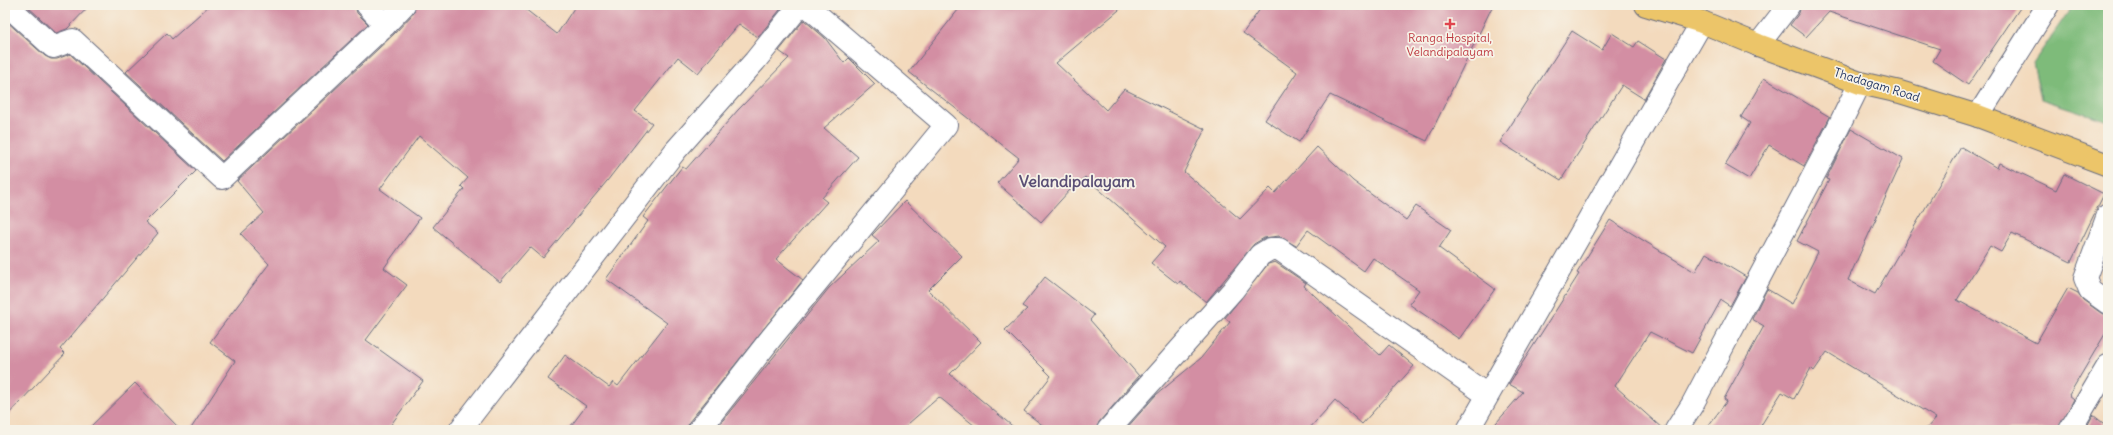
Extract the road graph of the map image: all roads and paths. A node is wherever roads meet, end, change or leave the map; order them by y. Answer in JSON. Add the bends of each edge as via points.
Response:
{"nodes":[{"id":1,"x":7,"y":5,"type":"edge"},
{"id":2,"x":366,"y":5,"type":"edge"},
{"id":3,"x":404,"y":5,"type":"edge"},
{"id":4,"x":800,"y":5,"type":"edge"},
{"id":5,"x":806,"y":5,"type":"edge"},
{"id":6,"x":1646,"y":5,"type":"edge"},
{"id":7,"x":1789,"y":5,"type":"edge"},
{"id":8,"x":2048,"y":5,"type":"edge"},
{"id":9,"x":1702,"y":22,"type":"junction"},
{"id":10,"x":385,"y":25,"type":"junction"},
{"id":11,"x":1758,"y":45,"type":"junction"},
{"id":12,"x":1860,"y":82,"type":"junction"},
{"id":13,"x":1978,"y":116,"type":"junction"},
{"id":14,"x":2108,"y":165,"type":"edge"},
{"id":15,"x":2108,"y":216,"type":"edge"},
{"id":16,"x":2108,"y":303,"type":"edge"},
{"id":17,"x":2108,"y":366,"type":"edge"},
{"id":18,"x":1487,"y":395,"type":"junction"},
{"id":19,"x":460,"y":430,"type":"edge"},
{"id":20,"x":699,"y":430,"type":"edge"},
{"id":21,"x":1108,"y":430,"type":"edge"},
{"id":22,"x":1468,"y":430,"type":"edge"},
{"id":23,"x":1676,"y":430,"type":"edge"},
{"id":24,"x":2070,"y":430,"type":"edge"}],
"edges":[{"from":1,"to":10,"type":"street","via":[[53,47],[73,40],[222,178]]},
{"from":2,"to":10,"type":"street"},
{"from":3,"to":10,"type":"street"},
{"from":4,"to":19,"type":"street","via":[[676,150]]},
{"from":5,"to":20,"type":"street","via":[[946,125]]},
{"from":6,"to":9,"type":"main road","name":"Thadagam Road"},
{"from":7,"to":11,"type":"street"},
{"from":8,"to":13,"type":"street"},
{"from":9,"to":11,"type":"main road","name":"Thadagam Road"},
{"from":9,"to":18,"type":"street"},
{"from":11,"to":12,"type":"main road","name":"Thadagam Road"},
{"from":12,"to":13,"type":"main road","name":"Thadagam Road"},
{"from":12,"to":23,"type":"street","via":[[1820,163],[1692,405]]},
{"from":13,"to":14,"type":"main road","name":"Thadagam Road"},
{"from":15,"to":16,"type":"street","via":[[2086,278],[2090,290]]},
{"from":17,"to":24,"type":"street"},
{"from":18,"to":21,"type":"street","via":[[1279,248],[1270,249],[1260,255],[1233,290]]},
{"from":18,"to":22,"type":"street"}]}
